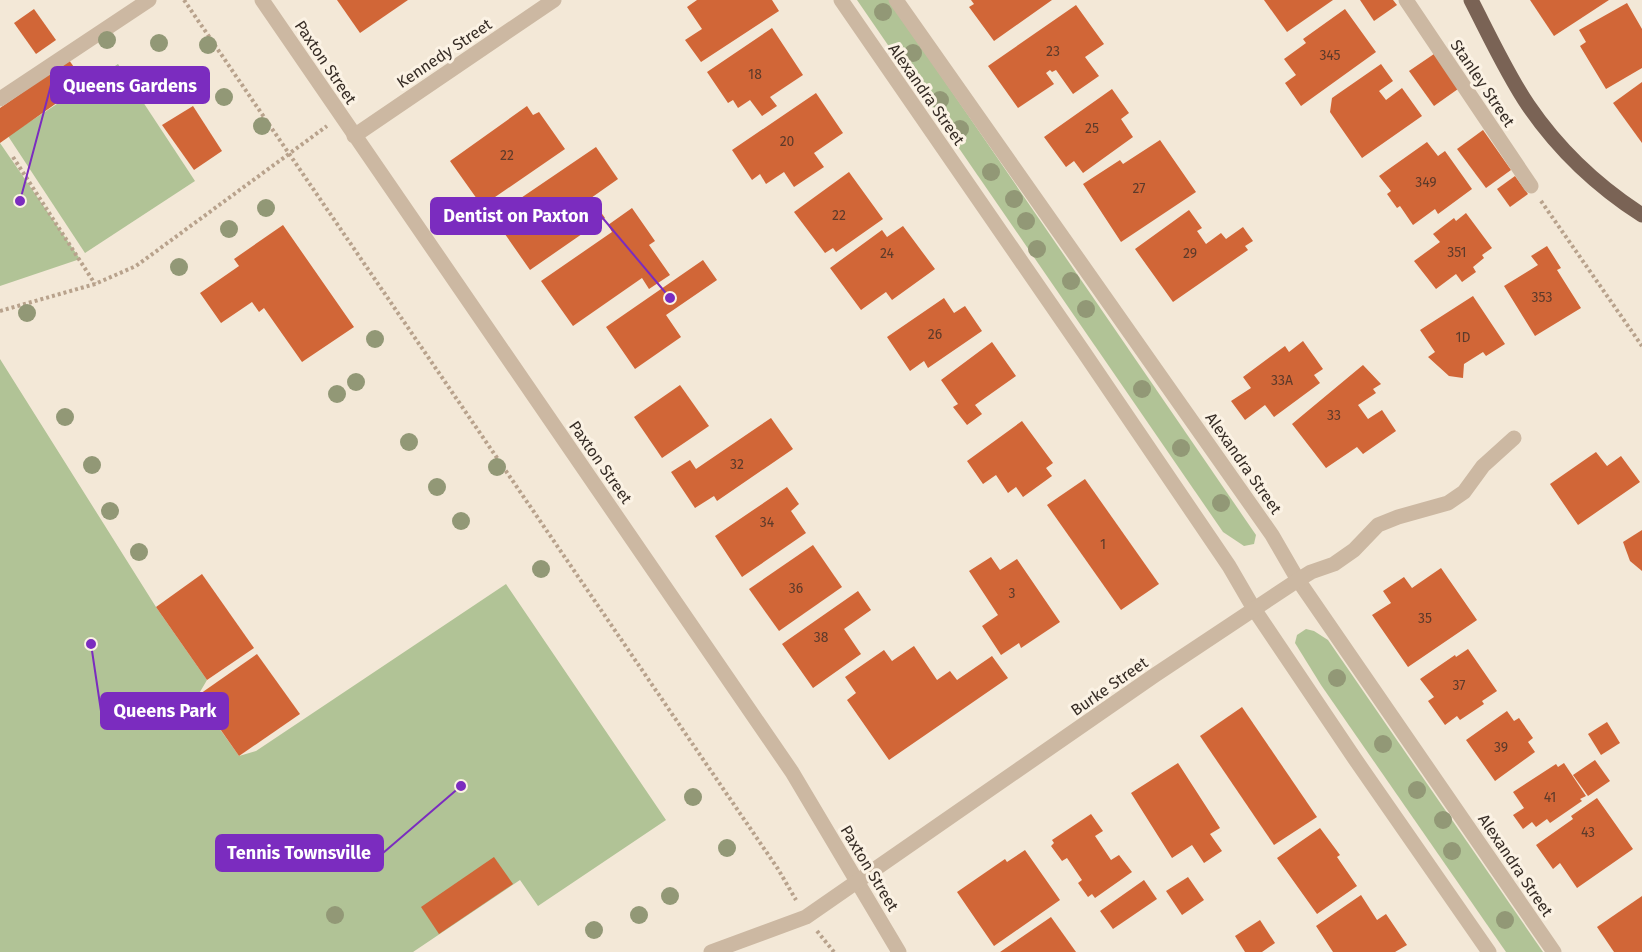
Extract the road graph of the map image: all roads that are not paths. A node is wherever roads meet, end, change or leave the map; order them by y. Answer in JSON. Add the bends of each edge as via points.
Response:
{"nodes":[{"id":1,"x":149,"y":0,"type":"edge"},
{"id":2,"x":262,"y":0,"type":"edge"},
{"id":3,"x":554,"y":0,"type":"edge"},
{"id":4,"x":841,"y":0,"type":"edge"},
{"id":5,"x":896,"y":0,"type":"edge"},
{"id":6,"x":1406,"y":0,"type":"edge"},
{"id":7,"x":1471,"y":0,"type":"edge"},
{"id":8,"x":0,"y":99,"type":"edge"},
{"id":9,"x":354,"y":136,"type":"junction"},
{"id":10,"x":1531,"y":186,"type":"road end"},
{"id":11,"x":1642,"y":215,"type":"edge"},
{"id":12,"x":1514,"y":438,"type":"dead end"},
{"id":13,"x":1298,"y":580,"type":"junction"},
{"id":14,"x":1254,"y":609,"type":"junction"},
{"id":15,"x":858,"y":882,"type":"junction"},
{"id":16,"x":711,"y":952,"type":"edge"},
{"id":17,"x":899,"y":952,"type":"edge"},
{"id":18,"x":1490,"y":952,"type":"edge"},
{"id":19,"x":1554,"y":952,"type":"edge"}],
"edges":[{"from":1,"to":8,"type":"street"},
{"from":2,"to":9,"type":"street","name":"Paxton Street"},
{"from":3,"to":9,"type":"street","name":"Kennedy Street"},
{"from":4,"to":14,"type":"street","name":"Alexandra Street","via":[[1229,566]]},
{"from":5,"to":13,"type":"street","name":"Alexandra Street","via":[[1272,535]]},
{"from":6,"to":10,"type":"street","name":"Stanley Street"},
{"from":7,"to":11,"type":"main road","name":"Stanley Street","via":[[1526,103],[1547,132],[1583,170]]},
{"from":9,"to":15,"type":"street","name":"Paxton Street","via":[[792,772]]},
{"from":12,"to":13,"type":"street","name":"Burke Street","via":[[1449,503],[1387,520],[1334,564]]},
{"from":13,"to":14,"type":"street","name":"Burke Street"},
{"from":13,"to":19,"type":"street","name":"Alexandra Street"},
{"from":14,"to":15,"type":"street","name":"Burke Street"},
{"from":14,"to":18,"type":"street","name":"Alexandra Street"},
{"from":15,"to":16,"type":"street","name":"Burke Street","via":[[806,917]]},
{"from":15,"to":17,"type":"street","name":"Paxton Street"}]}
